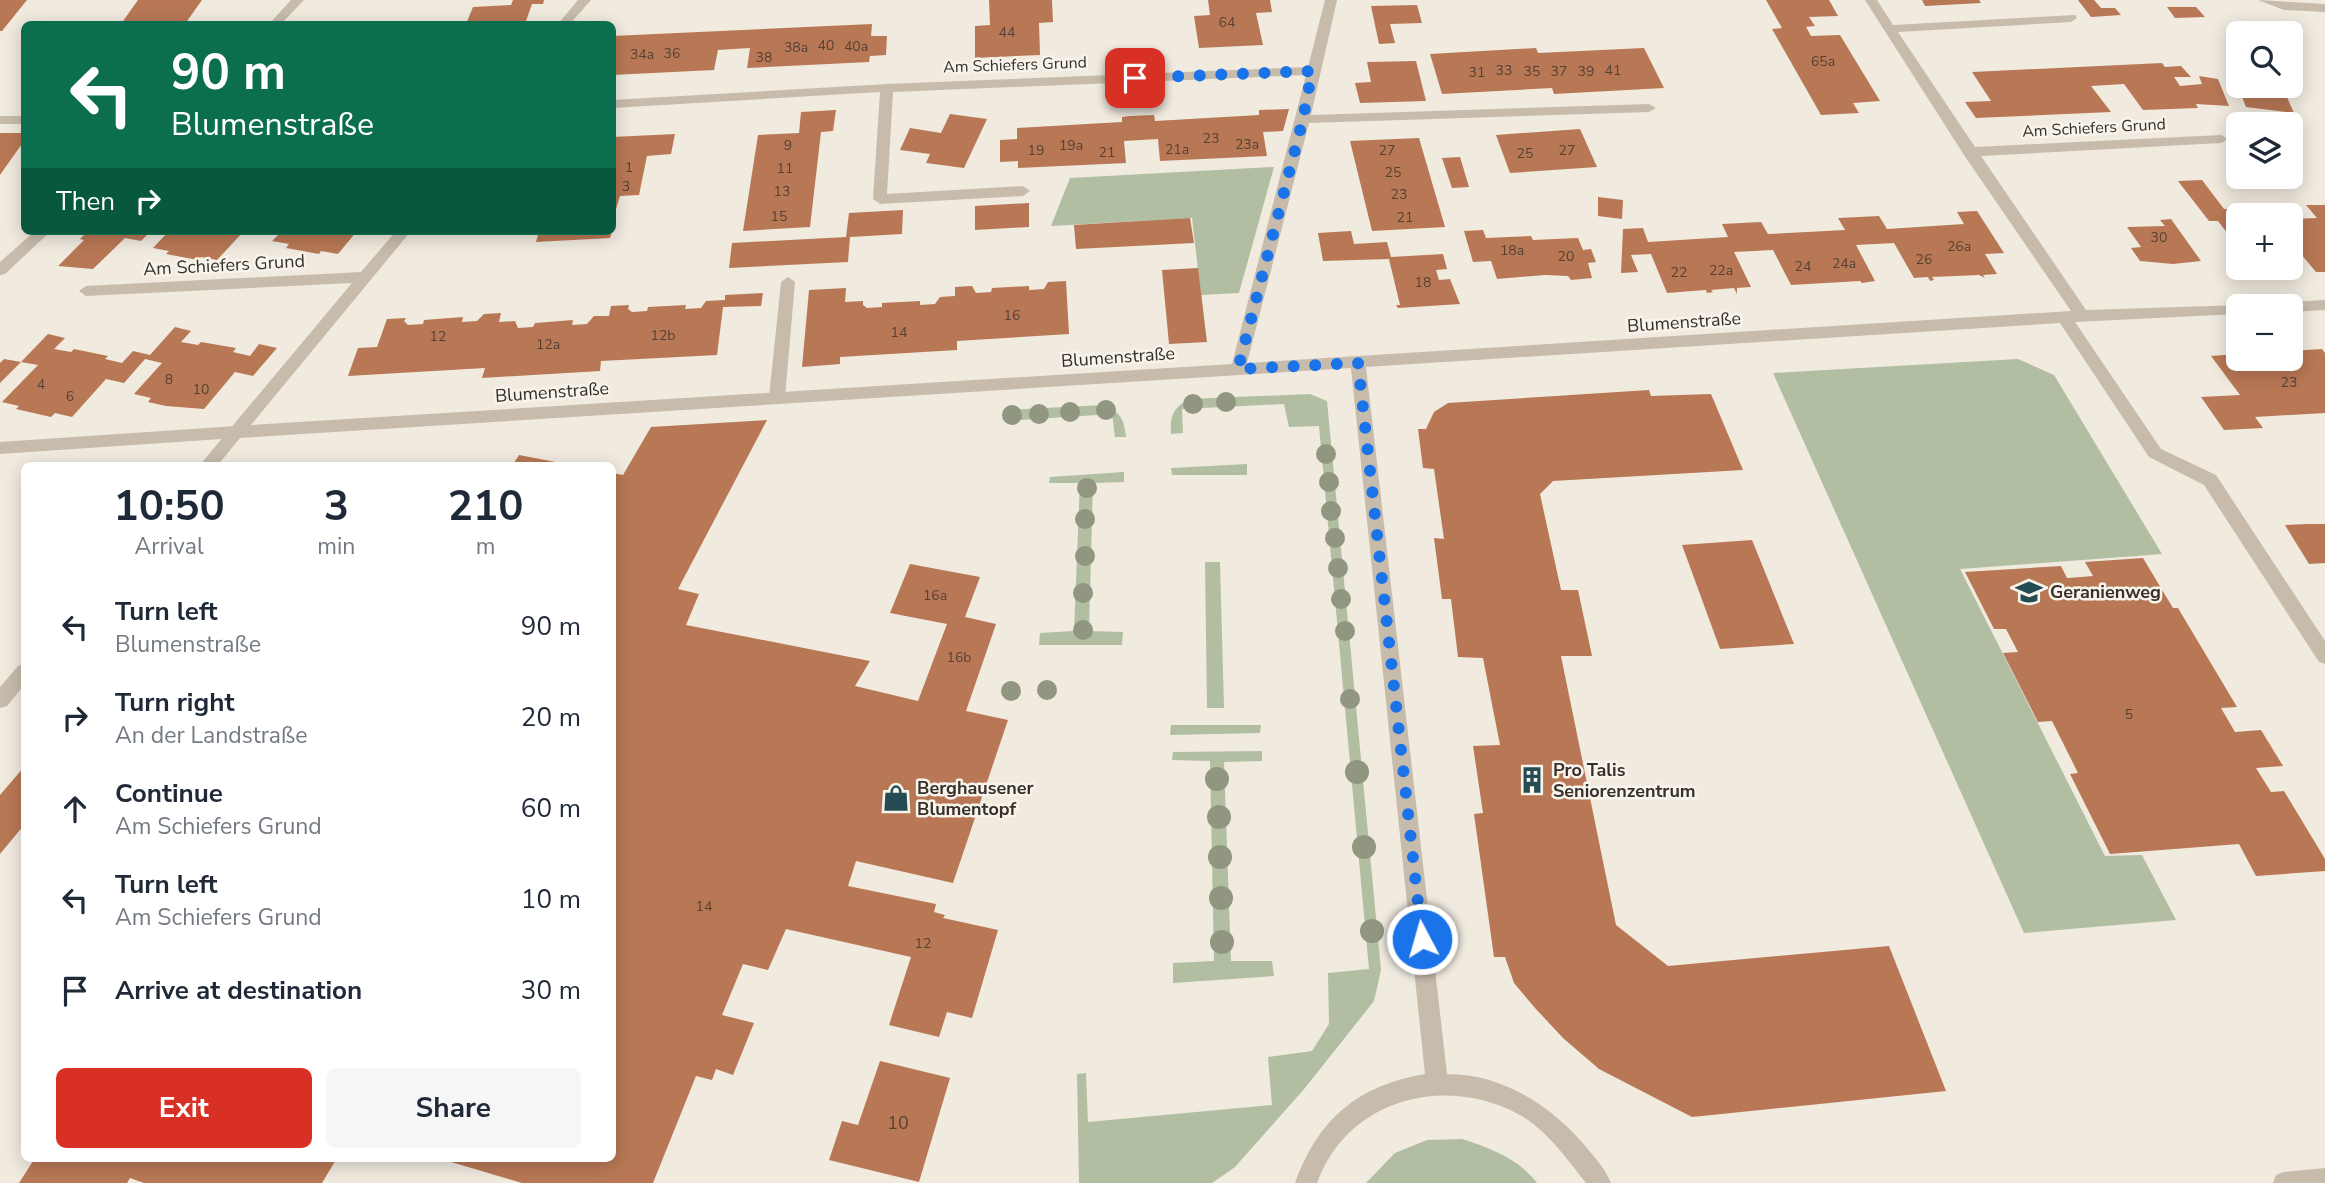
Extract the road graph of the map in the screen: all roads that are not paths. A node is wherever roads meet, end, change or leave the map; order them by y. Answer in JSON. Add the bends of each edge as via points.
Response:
{"nodes":[{"id":1,"x":298,"y":0,"type":"edge"},
{"id":2,"x":585,"y":0,"type":"edge"},
{"id":3,"x":1331,"y":0,"type":"edge"},
{"id":4,"x":1871,"y":0,"type":"edge"},
{"id":5,"x":2264,"y":0,"type":"edge"},
{"id":6,"x":2325,"y":8,"type":"edge"},
{"id":7,"x":2071,"y":18,"type":"dead end"},
{"id":8,"x":278,"y":21,"type":"edge"},
{"id":9,"x":567,"y":21,"type":"edge"},
{"id":10,"x":1889,"y":29,"type":"junction"},
{"id":11,"x":1312,"y":71,"type":"junction"},
{"id":12,"x":887,"y":88,"type":"junction"},
{"id":13,"x":616,"y":104,"type":"edge"},
{"id":14,"x":1649,"y":108,"type":"dead end"},
{"id":15,"x":1303,"y":119,"type":"junction"},
{"id":16,"x":0,"y":120,"type":"edge"},
{"id":17,"x":21,"y":120,"type":"edge"},
{"id":18,"x":2221,"y":139,"type":"dead end"},
{"id":19,"x":1969,"y":152,"type":"junction"},
{"id":20,"x":1023,"y":191,"type":"dead end"},
{"id":21,"x":39,"y":235,"type":"edge"},
{"id":22,"x":401,"y":235,"type":"edge"},
{"id":23,"x":0,"y":270,"type":"edge"},
{"id":24,"x":365,"y":276,"type":"junction"},
{"id":25,"x":788,"y":282,"type":"dead end"},
{"id":26,"x":86,"y":291,"type":"dead end"},
{"id":27,"x":2325,"y":305,"type":"edge"},
{"id":28,"x":2303,"y":306,"type":"edge"},
{"id":29,"x":2226,"y":310,"type":"edge"},
{"id":30,"x":2082,"y":316,"type":"junction"},
{"id":31,"x":2064,"y":317,"type":"junction"},
{"id":32,"x":1358,"y":363,"type":"junction"},
{"id":33,"x":1238,"y":369,"type":"junction"},
{"id":34,"x":776,"y":397,"type":"junction"},
{"id":35,"x":236,"y":432,"type":"junction"},
{"id":36,"x":0,"y":448,"type":"edge"},
{"id":37,"x":210,"y":462,"type":"edge"},
{"id":38,"x":2325,"y":656,"type":"edge"},
{"id":39,"x":21,"y":676,"type":"edge"},
{"id":40,"x":0,"y":700,"type":"edge"},
{"id":41,"x":1437,"y":1082,"type":"junction"},
{"id":42,"x":2325,"y":1180,"type":"edge"},
{"id":43,"x":1306,"y":1183,"type":"edge"},
{"id":44,"x":1600,"y":1183,"type":"edge"},
{"id":45,"x":2284,"y":1183,"type":"edge"}],
"edges":[{"from":1,"to":8,"type":"street"},
{"from":2,"to":9,"type":"street"},
{"from":3,"to":11,"type":"street"},
{"from":4,"to":10,"type":"street"},
{"from":5,"to":6,"type":"street"},
{"from":7,"to":10,"type":"street"},
{"from":10,"to":19,"type":"street"},
{"from":11,"to":12,"type":"street","name":"Am Schiefers Grund"},
{"from":11,"to":15,"type":"street"},
{"from":12,"to":13,"type":"street","name":"Am Schiefers Grund"},
{"from":12,"to":20,"type":"street","via":[[880,199]]},
{"from":14,"to":15,"type":"street"},
{"from":15,"to":33,"type":"street"},
{"from":16,"to":17,"type":"street"},
{"from":18,"to":19,"type":"street","name":"Am Schiefers Grund"},
{"from":19,"to":30,"type":"street"},
{"from":21,"to":23,"type":"street"},
{"from":22,"to":24,"type":"street"},
{"from":24,"to":26,"type":"street","name":"Am Schiefers Grund"},
{"from":24,"to":35,"type":"street"},
{"from":25,"to":34,"type":"street"},
{"from":27,"to":28,"type":"street"},
{"from":29,"to":30,"type":"street","name":"Blumenstraße"},
{"from":30,"to":31,"type":"street","name":"Blumenstraße"},
{"from":31,"to":32,"type":"street","name":"Blumenstraße"},
{"from":31,"to":38,"type":"street","via":[[2155,453],[2210,480]]},
{"from":32,"to":33,"type":"street","name":"Blumenstraße"},
{"from":32,"to":41,"type":"street"},
{"from":33,"to":34,"type":"street","name":"Blumenstraße"},
{"from":34,"to":35,"type":"street","name":"Blumenstraße"},
{"from":35,"to":36,"type":"street","name":"Blumenstraße"},
{"from":35,"to":37,"type":"street"},
{"from":39,"to":40,"type":"street"},
{"from":41,"to":43,"type":"street","via":[[1392,1090],[1353,1114],[1321,1149]]},
{"from":41,"to":44,"type":"street","via":[[1483,1088],[1528,1108],[1569,1141]]},
{"from":42,"to":45,"type":"street"}]}
